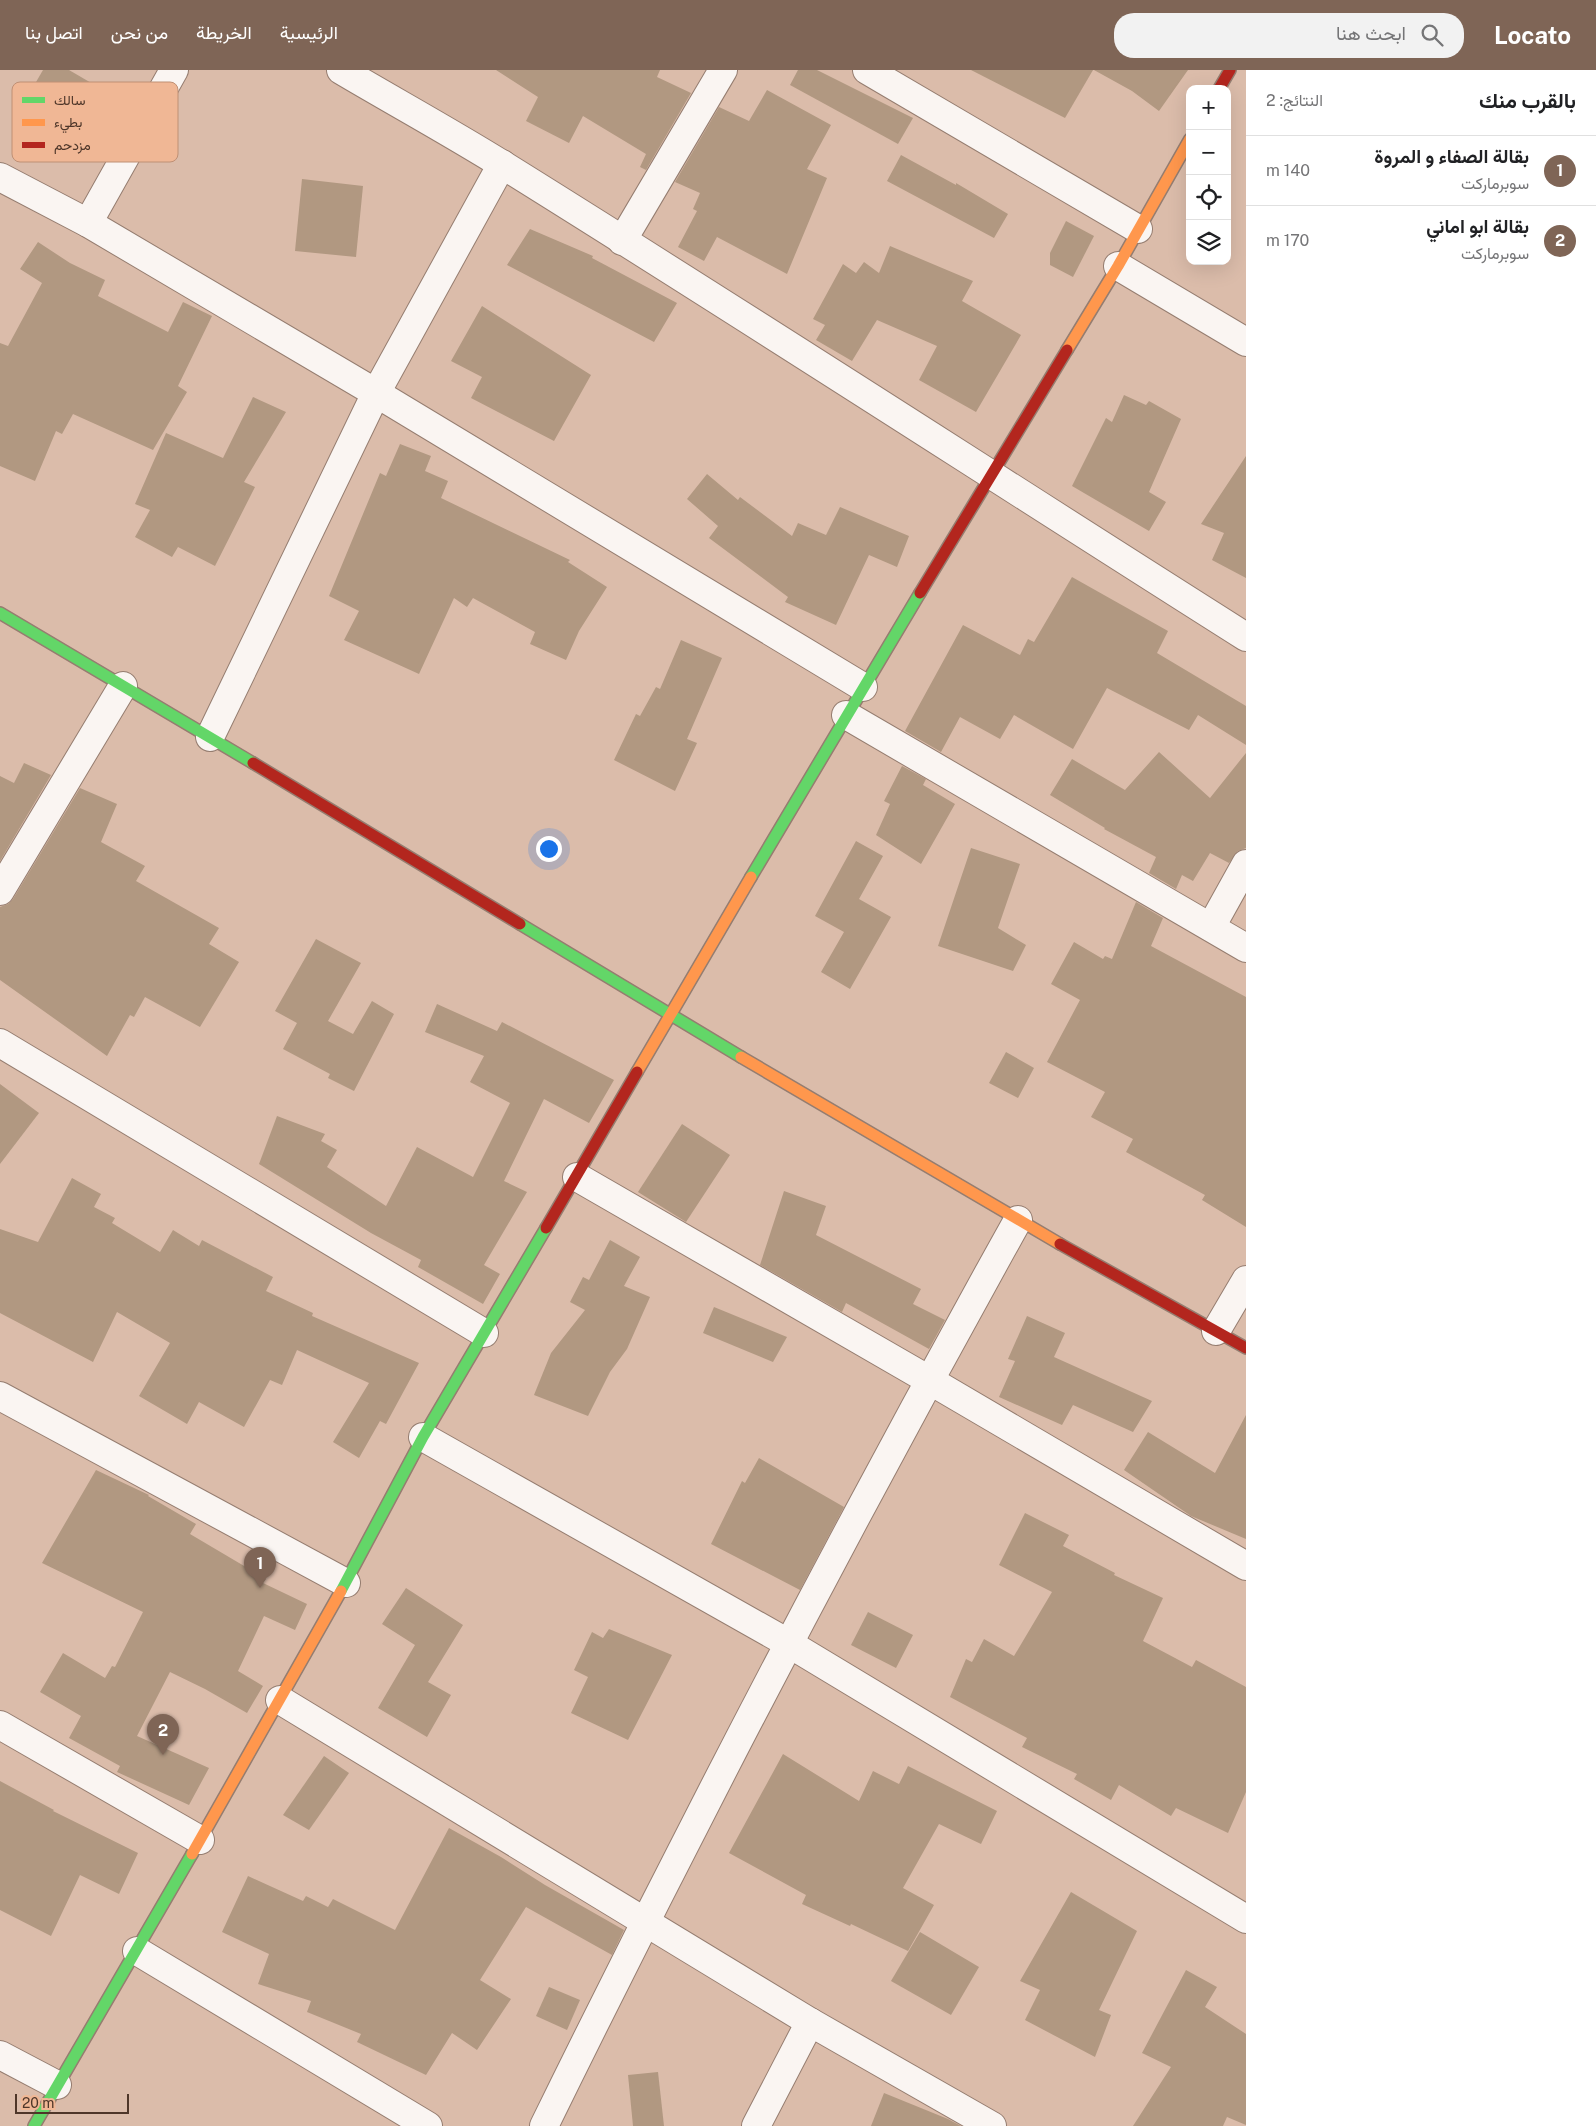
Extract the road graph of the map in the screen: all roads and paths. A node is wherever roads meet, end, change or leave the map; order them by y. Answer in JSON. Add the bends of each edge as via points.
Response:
{"nodes":[{"id":1,"x":174,"y":70,"type":"edge"},
{"id":2,"x":342,"y":70,"type":"edge"},
{"id":3,"x":723,"y":70,"type":"edge"},
{"id":4,"x":867,"y":70,"type":"edge"},
{"id":5,"x":1230,"y":70,"type":"edge"},
{"id":6,"x":167,"y":82,"type":"edge"},
{"id":7,"x":1221,"y":85,"type":"edge"},
{"id":8,"x":1186,"y":146,"type":"edge"},
{"id":9,"x":122,"y":162,"type":"edge"},
{"id":10,"x":502,"y":164,"type":"junction"},
{"id":11,"x":0,"y":177,"type":"edge"},
{"id":12,"x":88,"y":223,"type":"junction"},
{"id":13,"x":1138,"y":229,"type":"junction"},
{"id":14,"x":622,"y":241,"type":"junction"},
{"id":15,"x":1118,"y":266,"type":"junction"},
{"id":16,"x":1246,"y":342,"type":"edge"},
{"id":17,"x":376,"y":393,"type":"junction"},
{"id":18,"x":991,"y":476,"type":"junction"},
{"id":19,"x":0,"y":613,"type":"edge"},
{"id":20,"x":1246,"y":637,"type":"edge"},
{"id":21,"x":123,"y":686,"type":"junction"},
{"id":22,"x":863,"y":687,"type":"junction"},
{"id":23,"x":846,"y":715,"type":"junction"},
{"id":24,"x":210,"y":736,"type":"junction"},
{"id":25,"x":1246,"y":864,"type":"edge"},
{"id":26,"x":0,"y":891,"type":"edge"},
{"id":27,"x":1210,"y":927,"type":"junction"},
{"id":28,"x":1246,"y":948,"type":"edge"},
{"id":29,"x":672,"y":1014,"type":"junction"},
{"id":30,"x":0,"y":1043,"type":"edge"},
{"id":31,"x":577,"y":1177,"type":"junction"},
{"id":32,"x":1018,"y":1220,"type":"junction"},
{"id":33,"x":1246,"y":1280,"type":"edge"},
{"id":34,"x":1216,"y":1330,"type":"junction"},
{"id":35,"x":484,"y":1333,"type":"junction"},
{"id":36,"x":1246,"y":1348,"type":"edge"},
{"id":37,"x":929,"y":1380,"type":"junction"},
{"id":38,"x":0,"y":1396,"type":"edge"},
{"id":39,"x":423,"y":1437,"type":"junction"},
{"id":40,"x":1246,"y":1566,"type":"edge"},
{"id":41,"x":346,"y":1583,"type":"junction"},
{"id":42,"x":788,"y":1643,"type":"junction"},
{"id":43,"x":280,"y":1700,"type":"junction"},
{"id":44,"x":0,"y":1725,"type":"edge"},
{"id":45,"x":200,"y":1840,"type":"junction"},
{"id":46,"x":1246,"y":1919,"type":"edge"},
{"id":47,"x":644,"y":1922,"type":"junction"},
{"id":48,"x":137,"y":1951,"type":"junction"},
{"id":49,"x":810,"y":2022,"type":"junction"},
{"id":50,"x":0,"y":2055,"type":"edge"},
{"id":51,"x":57,"y":2085,"type":"junction"},
{"id":52,"x":34,"y":2126,"type":"edge"},
{"id":53,"x":428,"y":2126,"type":"edge"},
{"id":54,"x":544,"y":2126,"type":"edge"},
{"id":55,"x":756,"y":2126,"type":"edge"},
{"id":56,"x":992,"y":2126,"type":"edge"}],
"edges":[{"from":1,"to":6,"type":"street"},
{"from":2,"to":10,"type":"street"},
{"from":3,"to":14,"type":"street"},
{"from":4,"to":13,"type":"street"},
{"from":5,"to":7,"type":"street"},
{"from":8,"to":13,"type":"street"},
{"from":9,"to":12,"type":"street"},
{"from":10,"to":14,"type":"street"},
{"from":10,"to":17,"type":"street"},
{"from":11,"to":12,"type":"street"},
{"from":12,"to":17,"type":"street"},
{"from":13,"to":15,"type":"street"},
{"from":14,"to":18,"type":"street"},
{"from":15,"to":16,"type":"street"},
{"from":15,"to":18,"type":"street"},
{"from":17,"to":22,"type":"street"},
{"from":17,"to":24,"type":"street"},
{"from":18,"to":20,"type":"street"},
{"from":18,"to":22,"type":"street"},
{"from":19,"to":21,"type":"street"},
{"from":21,"to":24,"type":"street"},
{"from":21,"to":26,"type":"street"},
{"from":22,"to":23,"type":"street"},
{"from":23,"to":27,"type":"street"},
{"from":23,"to":29,"type":"street"},
{"from":24,"to":29,"type":"street"},
{"from":25,"to":27,"type":"street"},
{"from":27,"to":28,"type":"street"},
{"from":29,"to":31,"type":"street"},
{"from":29,"to":32,"type":"street"},
{"from":30,"to":35,"type":"street"},
{"from":31,"to":35,"type":"street"},
{"from":31,"to":37,"type":"street"},
{"from":32,"to":34,"type":"street"},
{"from":32,"to":37,"type":"street"},
{"from":33,"to":34,"type":"street"},
{"from":34,"to":36,"type":"street"},
{"from":35,"to":39,"type":"street"},
{"from":37,"to":40,"type":"street"},
{"from":37,"to":42,"type":"street"},
{"from":38,"to":41,"type":"street"},
{"from":39,"to":41,"type":"street"},
{"from":39,"to":42,"type":"street"},
{"from":41,"to":43,"type":"street"},
{"from":42,"to":46,"type":"street"},
{"from":42,"to":47,"type":"street"},
{"from":43,"to":45,"type":"street"},
{"from":43,"to":47,"type":"street"},
{"from":44,"to":45,"type":"street"},
{"from":45,"to":48,"type":"street"},
{"from":47,"to":49,"type":"street"},
{"from":47,"to":54,"type":"street"},
{"from":48,"to":51,"type":"street"},
{"from":48,"to":53,"type":"street"},
{"from":49,"to":55,"type":"street"},
{"from":49,"to":56,"type":"street"},
{"from":50,"to":51,"type":"street"},
{"from":51,"to":52,"type":"street"}]}
